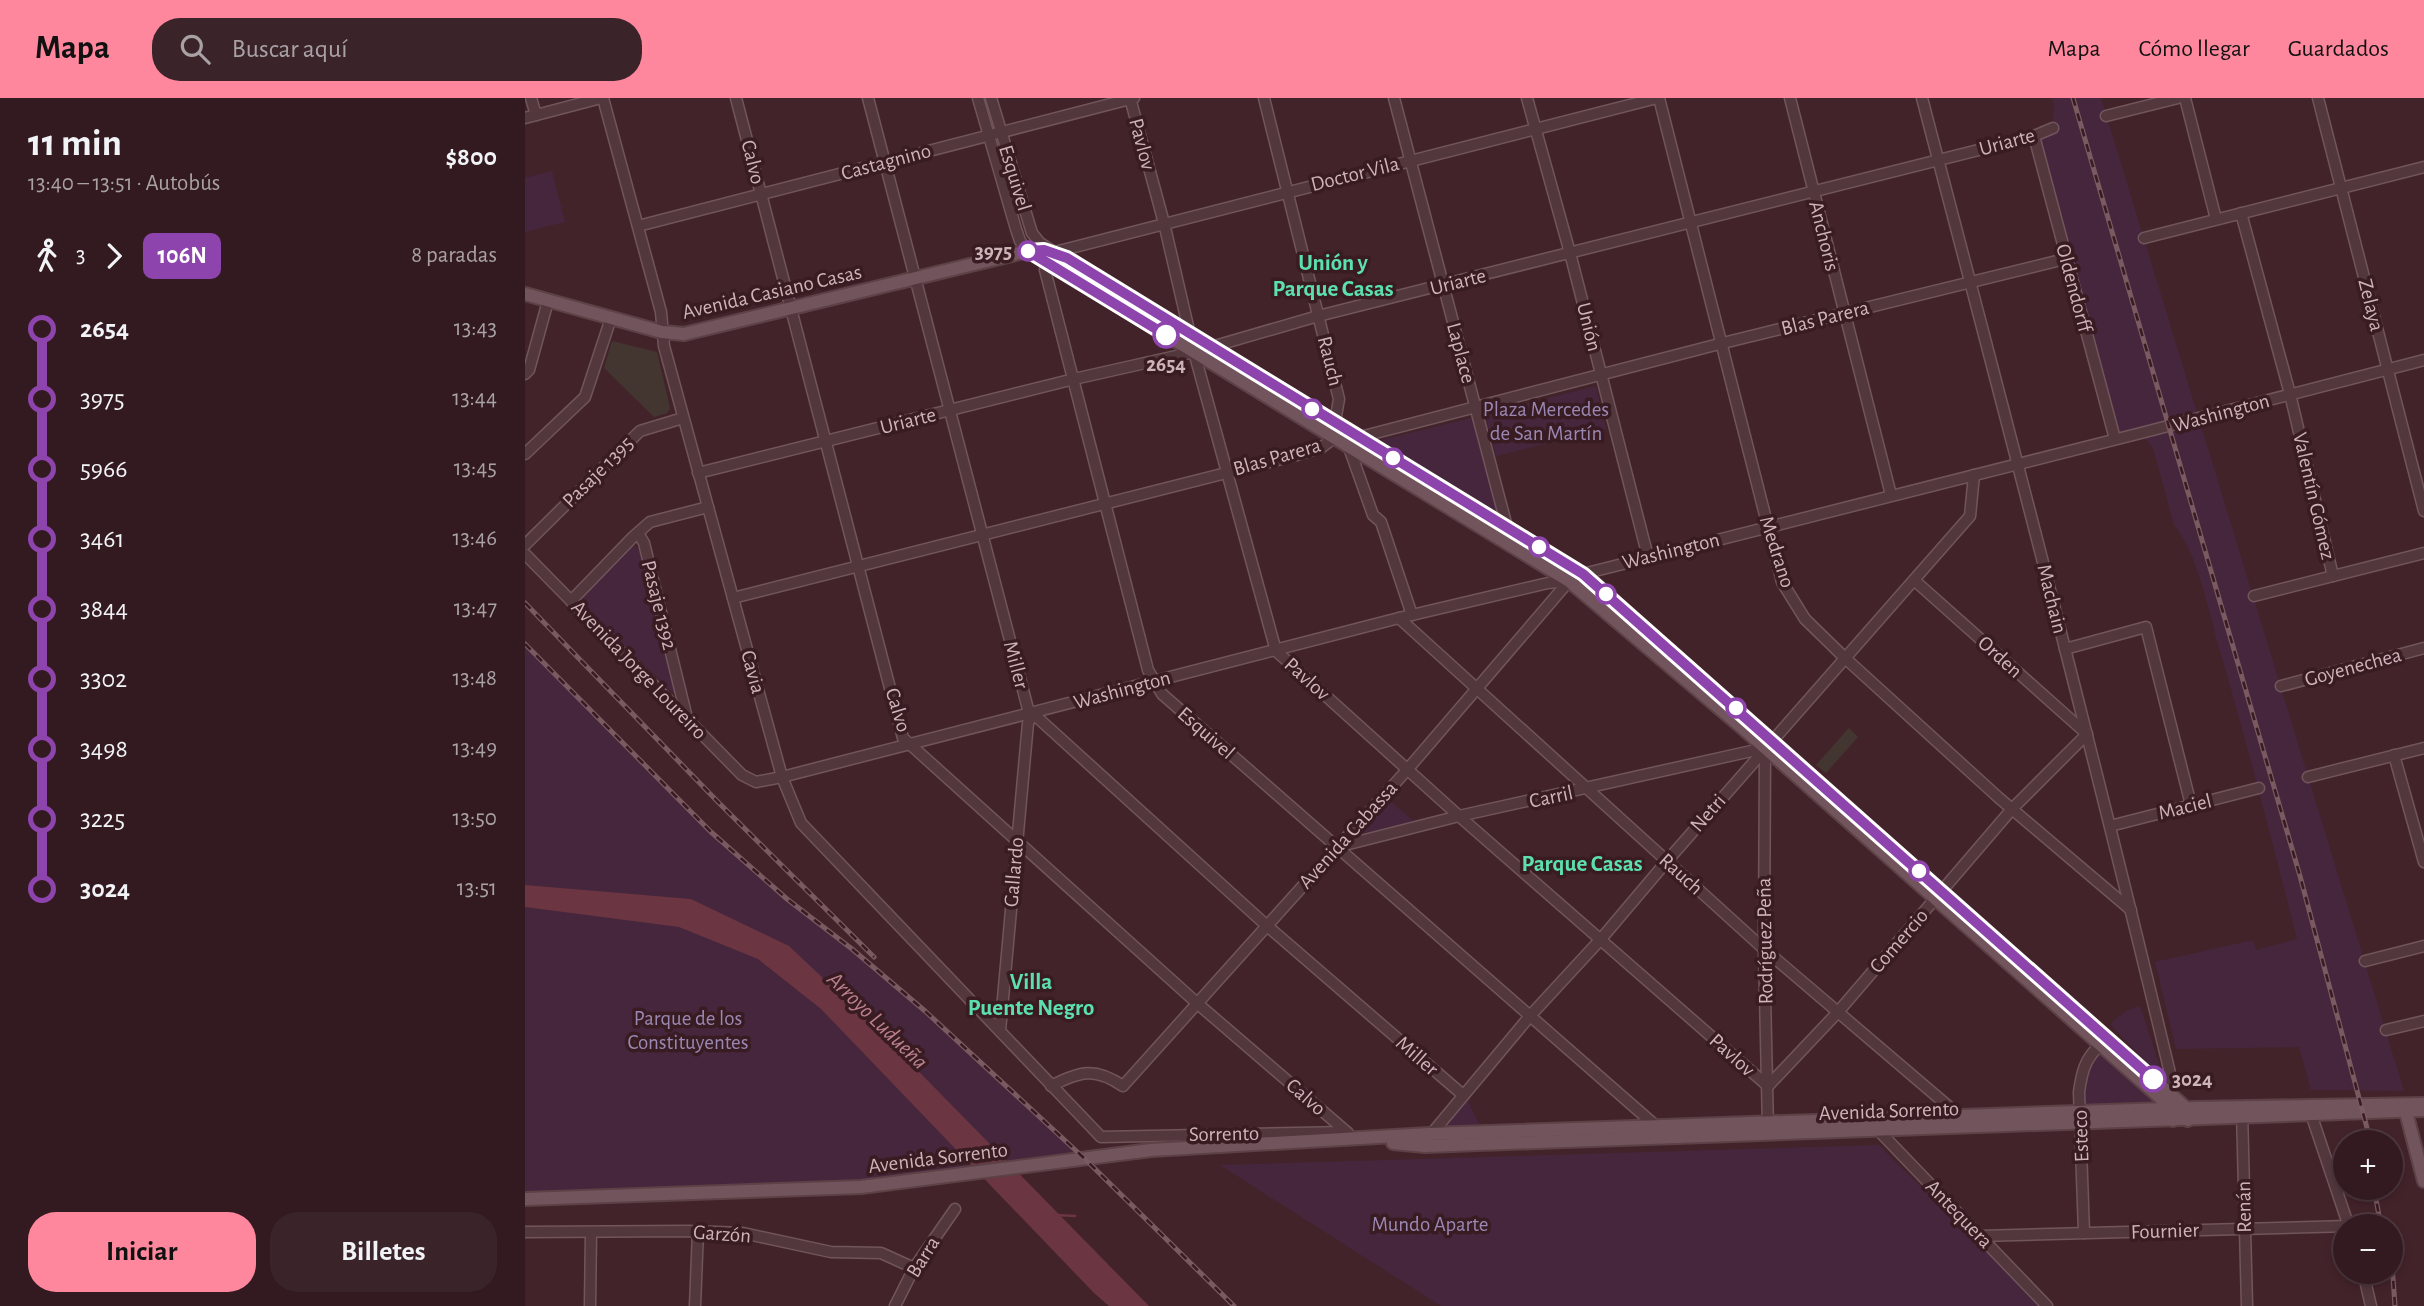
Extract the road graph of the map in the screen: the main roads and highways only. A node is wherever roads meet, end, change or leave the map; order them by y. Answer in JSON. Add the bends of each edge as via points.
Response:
{"nodes":[{"id":1,"x":1051,"y":257,"type":"junction"},
{"id":2,"x":525,"y":294,"type":"edge"},
{"id":3,"x":1769,"y":744,"type":"junction"},
{"id":4,"x":1939,"y":895,"type":"junction"},
{"id":5,"x":2164,"y":1095,"type":"junction"},
{"id":6,"x":2424,"y":1104,"type":"edge"},
{"id":7,"x":2407,"y":1107,"type":"junction"},
{"id":8,"x":2424,"y":1110,"type":"edge"},
{"id":9,"x":2187,"y":1114,"type":"junction"},
{"id":10,"x":2173,"y":1115,"type":"junction"},
{"id":11,"x":2424,"y":1181,"type":"edge"},
{"id":12,"x":525,"y":1199,"type":"edge"}],
"edges":[{"from":1,"to":2,"type":"main road","name":"Avenida Casiano Casas","via":[[1028,251],[684,334],[661,332]]},
{"from":1,"to":3,"type":"main road","via":[[1194,352],[1569,581]]},
{"from":1,"to":3,"type":"main road","via":[[1190,334],[1583,574]]},
{"from":3,"to":4,"type":"main road"},
{"from":4,"to":5,"type":"main road"},
{"from":4,"to":5,"type":"main road","via":[[2100,1045]]},
{"from":5,"to":9,"type":"main road"},
{"from":5,"to":10,"type":"main road"},
{"from":6,"to":7,"type":"main road","name":"Avenida Sorrento"},
{"from":7,"to":8,"type":"main road","name":"Avenida Sorrento"},
{"from":7,"to":9,"type":"main road","name":"Avenida Sorrento"},
{"from":7,"to":11,"type":"main road"},
{"from":9,"to":10,"type":"main road","name":"Avenida Sorrento"},
{"from":10,"to":12,"type":"main road","name":"Avenida Sorrento","via":[[1427,1140],[1351,1136],[1193,1147],[861,1187]]}]}
